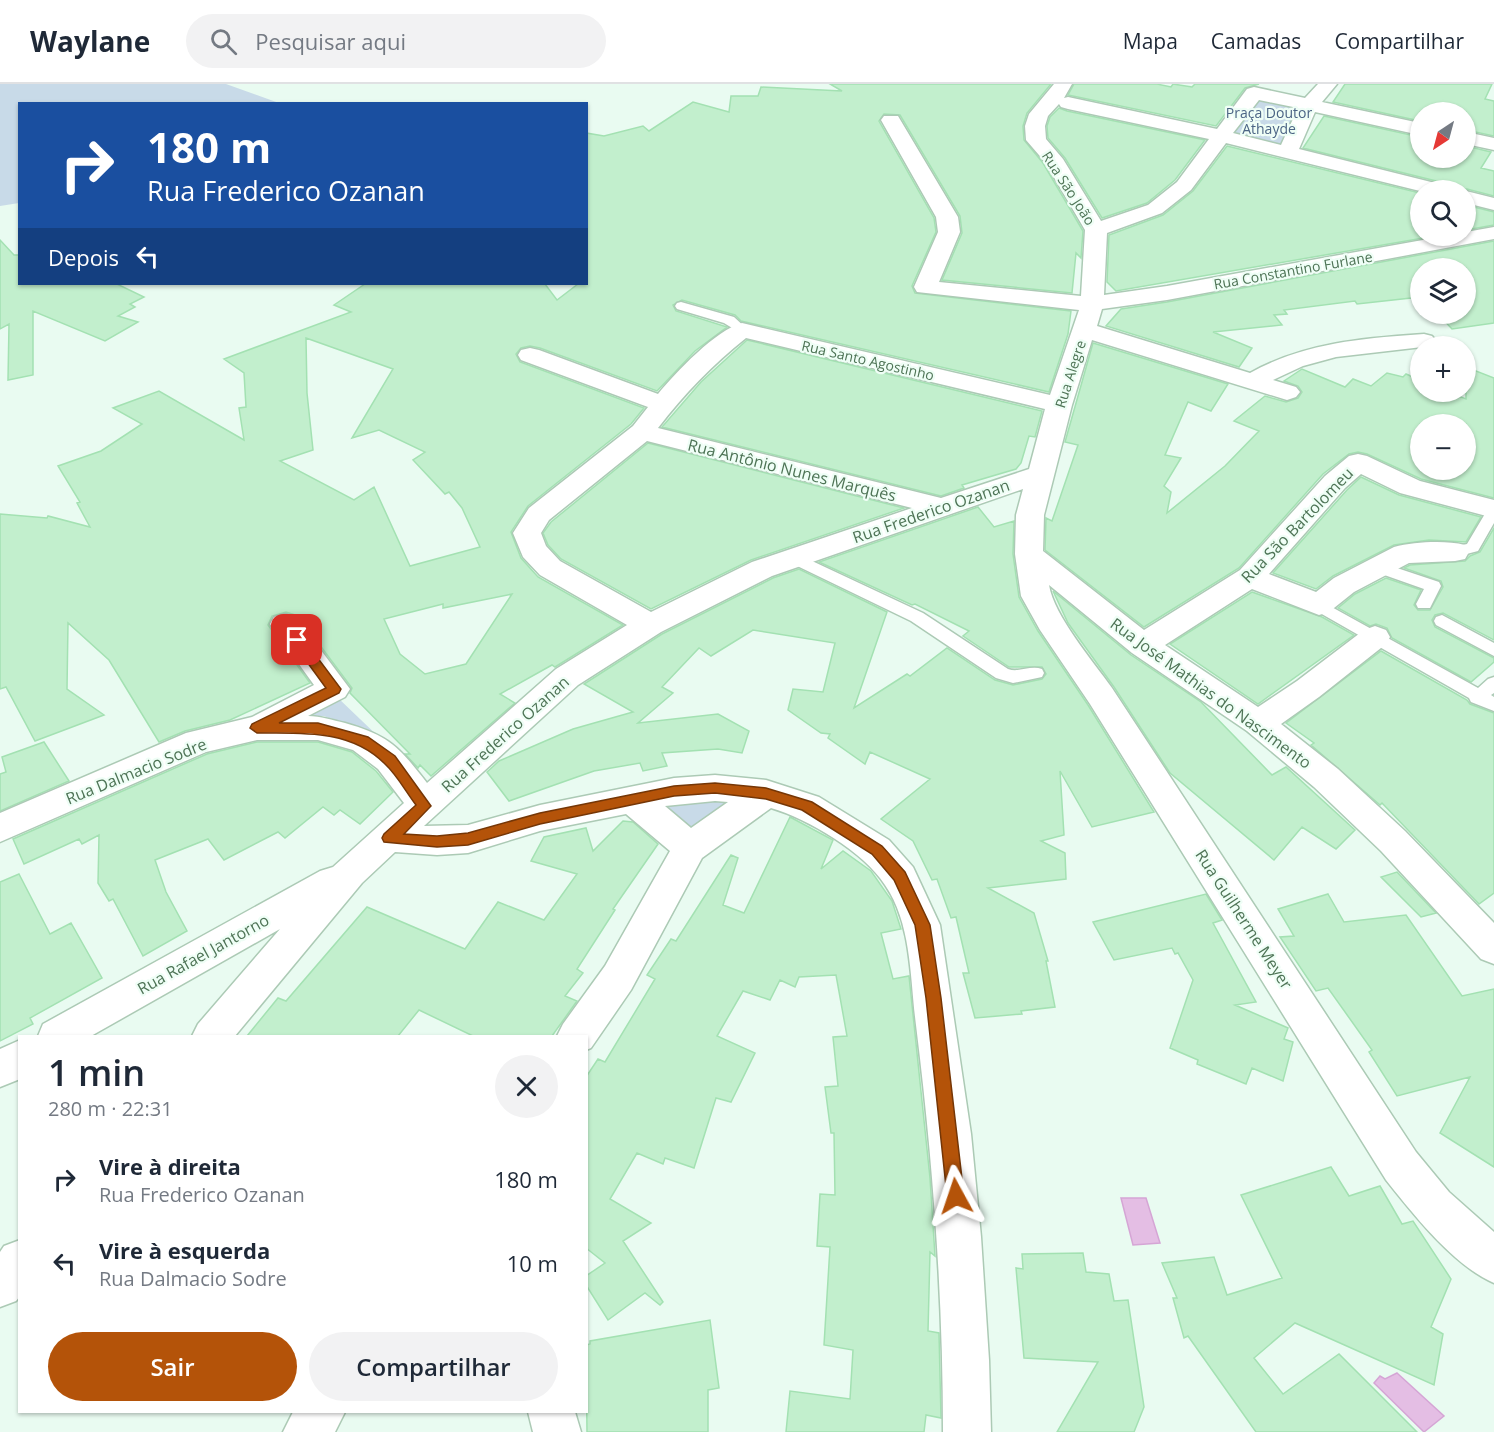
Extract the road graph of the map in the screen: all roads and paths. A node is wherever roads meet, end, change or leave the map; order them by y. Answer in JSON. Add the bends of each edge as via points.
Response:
{"nodes":[{"id":1,"x":1328,"y":84,"type":"edge"},
{"id":2,"x":1252,"y":88,"type":"edge"},
{"id":3,"x":1066,"y":93,"type":"edge"},
{"id":4,"x":1308,"y":106,"type":"junction"},
{"id":5,"x":891,"y":120,"type":"dead end"},
{"id":6,"x":1410,"y":127,"type":"edge"},
{"id":7,"x":1222,"y":138,"type":"junction"},
{"id":8,"x":1476,"y":140,"type":"edge"},
{"id":9,"x":1494,"y":144,"type":"edge"},
{"id":10,"x":1278,"y":151,"type":"junction"},
{"id":11,"x":1410,"y":183,"type":"edge"},
{"id":12,"x":1476,"y":200,"type":"edge"},
{"id":13,"x":1494,"y":204,"type":"edge"},
{"id":14,"x":1096,"y":230,"type":"junction"},
{"id":15,"x":1494,"y":233,"type":"edge"},
{"id":16,"x":1092,"y":304,"type":"junction"},
{"id":17,"x":681,"y":306,"type":"dead end"},
{"id":18,"x":742,"y":330,"type":"junction"},
{"id":19,"x":1084,"y":330,"type":"junction"},
{"id":20,"x":1410,"y":342,"type":"edge"},
{"id":21,"x":530,"y":355,"type":"dead end"},
{"id":22,"x":1253,"y":381,"type":"junction"},
{"id":23,"x":1287,"y":392,"type":"dead end"},
{"id":24,"x":663,"y":404,"type":"junction"},
{"id":25,"x":1059,"y":405,"type":"junction"},
{"id":26,"x":642,"y":432,"type":"junction"},
{"id":27,"x":1041,"y":474,"type":"junction"},
{"id":28,"x":941,"y":507,"type":"junction"},
{"id":29,"x":1494,"y":509,"type":"edge"},
{"id":30,"x":1455,"y":552,"type":"joint"},
{"id":31,"x":1029,"y":554,"type":"junction"},
{"id":32,"x":795,"y":558,"type":"junction"},
{"id":33,"x":1379,"y":567,"type":"junction"},
{"id":34,"x":1250,"y":578,"type":"junction"},
{"id":35,"x":1424,"y":604,"type":"dead end"},
{"id":36,"x":1319,"y":605,"type":"junction"},
{"id":37,"x":1442,"y":621,"type":"dead end"},
{"id":38,"x":285,"y":624,"type":"dead end"},
{"id":39,"x":650,"y":625,"type":"junction"},
{"id":40,"x":1375,"y":638,"type":"junction"},
{"id":41,"x":1143,"y":645,"type":"junction"},
{"id":42,"x":1494,"y":650,"type":"edge"},
{"id":43,"x":1036,"y":673,"type":"dead end"},
{"id":44,"x":1494,"y":683,"type":"edge"},
{"id":45,"x":1478,"y":698,"type":"junction"},
{"id":46,"x":1494,"y":705,"type":"edge"},
{"id":47,"x":1258,"y":723,"type":"junction"},
{"id":48,"x":257,"y":728,"type":"junction"},
{"id":49,"x":766,"y":794,"type":"junction"},
{"id":50,"x":631,"y":800,"type":"junction"},
{"id":51,"x":424,"y":806,"type":"junction"},
{"id":52,"x":0,"y":828,"type":"edge"},
{"id":53,"x":390,"y":838,"type":"junction"},
{"id":54,"x":690,"y":848,"type":"junction"},
{"id":55,"x":349,"y":873,"type":"junction"},
{"id":56,"x":1494,"y":948,"type":"edge"},
{"id":57,"x":59,"y":1035,"type":"edge"},
{"id":58,"x":213,"y":1035,"type":"edge"},
{"id":59,"x":578,"y":1035,"type":"edge"},
{"id":60,"x":18,"y":1059,"type":"edge"},
{"id":61,"x":0,"y":1069,"type":"edge"},
{"id":62,"x":1494,"y":1261,"type":"edge"},
{"id":63,"x":18,"y":1264,"type":"edge"},
{"id":64,"x":0,"y":1285,"type":"edge"},
{"id":65,"x":320,"y":1413,"type":"edge"},
{"id":66,"x":552,"y":1413,"type":"edge"},
{"id":67,"x":307,"y":1432,"type":"edge"},
{"id":68,"x":556,"y":1432,"type":"edge"},
{"id":69,"x":967,"y":1432,"type":"edge"}],
"edges":[{"from":1,"to":4,"type":"street"},
{"from":2,"to":4,"type":"street"},
{"from":2,"to":7,"type":"street"},
{"from":3,"to":7,"type":"street"},
{"from":3,"to":14,"type":"street","name":"Rua São João","via":[[1062,89],[1038,114],[1036,140],[1053,159]]},
{"from":4,"to":6,"type":"street"},
{"from":4,"to":10,"type":"street"},
{"from":5,"to":16,"type":"street","name":"Rua Constantino Furlane","via":[[947,217],[950,232],[925,287]]},
{"from":7,"to":10,"type":"street"},
{"from":7,"to":14,"type":"street","via":[[1184,186],[1155,209]]},
{"from":8,"to":9,"type":"street"},
{"from":10,"to":11,"type":"street"},
{"from":12,"to":13,"type":"street"},
{"from":14,"to":16,"type":"street","name":"Rua São João"},
{"from":15,"to":16,"type":"street","name":"Rua Constantino Furlane"},
{"from":16,"to":19,"type":"street","name":"Rua Alegre"},
{"from":17,"to":18,"type":"lane","name":"Rua Santo Agostinho","via":[[729,320]]},
{"from":18,"to":24,"type":"street","via":[[709,355]]},
{"from":18,"to":25,"type":"street","name":"Rua Santo Agostinho"},
{"from":19,"to":22,"type":"street"},
{"from":19,"to":25,"type":"street","name":"Rua Alegre"},
{"from":20,"to":22,"type":"street","via":[[1333,349],[1298,358]]},
{"from":21,"to":24,"type":"street"},
{"from":22,"to":23,"type":"street"},
{"from":24,"to":26,"type":"street"},
{"from":25,"to":27,"type":"street","name":"Rua Alegre"},
{"from":26,"to":28,"type":"street","name":"Rua Antônio Nunes Marquês"},
{"from":26,"to":39,"type":"street","via":[[539,514],[527,532],[532,550],[550,568]]},
{"from":27,"to":28,"type":"street","name":"Rua Frederico Ozanan"},
{"from":27,"to":31,"type":"street","via":[[1030,515]]},
{"from":28,"to":32,"type":"street","name":"Rua Frederico Ozanan"},
{"from":29,"to":30,"type":"lane","via":[[1473,547]]},
{"from":29,"to":34,"type":"street","name":"Rua São Bartolomeu","via":[[1410,487],[1358,462],[1335,482]]},
{"from":30,"to":33,"type":"street","via":[[1404,554]]},
{"from":31,"to":41,"type":"street","name":"Rua José Mathias do Nascimento"},
{"from":31,"to":62,"type":"street","name":"Rua Guilherme Meyer","via":[[1036,596],[1050,623],[1101,696],[1401,1166],[1434,1207]]},
{"from":32,"to":39,"type":"street","name":"Rua Frederico Ozanan","via":[[762,569]]},
{"from":32,"to":43,"type":"lane","via":[[917,617],[1002,675]]},
{"from":33,"to":35,"type":"lane","via":[[1433,586]]},
{"from":33,"to":36,"type":"street","via":[[1344,585]]},
{"from":34,"to":36,"type":"street"},
{"from":34,"to":41,"type":"street","name":"Rua São Bartolomeu"},
{"from":36,"to":40,"type":"lane"},
{"from":37,"to":42,"type":"lane"},
{"from":38,"to":48,"type":"street","via":[[334,689]]},
{"from":39,"to":51,"type":"street","name":"Rua Frederico Ozanan","via":[[567,677]]},
{"from":40,"to":45,"type":"lane"},
{"from":40,"to":47,"type":"street"},
{"from":41,"to":47,"type":"street","name":"Rua José Mathias do Nascimento"},
{"from":44,"to":45,"type":"lane"},
{"from":45,"to":46,"type":"lane"},
{"from":47,"to":56,"type":"street","name":"Rua José Mathias do Nascimento","via":[[1326,778],[1393,841]]},
{"from":48,"to":51,"type":"street","name":"Rua Dalmacio Sodre","via":[[318,728],[364,741],[390,760]]},
{"from":48,"to":52,"type":"street","name":"Rua Dalmacio Sodre","via":[[198,742]]},
{"from":49,"to":50,"type":"street","via":[[715,788]]},
{"from":49,"to":54,"type":"street"},
{"from":49,"to":69,"type":"street","via":[[807,806],[877,850],[900,877],[922,925],[950,1134],[966,1360]]},
{"from":50,"to":53,"type":"street","via":[[540,818],[468,839]]},
{"from":50,"to":54,"type":"street"},
{"from":51,"to":53,"type":"street","name":"Rua Frederico Ozanan"},
{"from":53,"to":55,"type":"street","name":"Rua Frederico Ozanan"},
{"from":54,"to":59,"type":"street","via":[[618,978]]},
{"from":55,"to":57,"type":"street","name":"Rua Rafael Jantorno"},
{"from":55,"to":58,"type":"street","name":"Rua Frederico Ozanan"},
{"from":60,"to":61,"type":"street"},
{"from":63,"to":64,"type":"street"},
{"from":65,"to":67,"type":"street"},
{"from":66,"to":68,"type":"street"}]}
